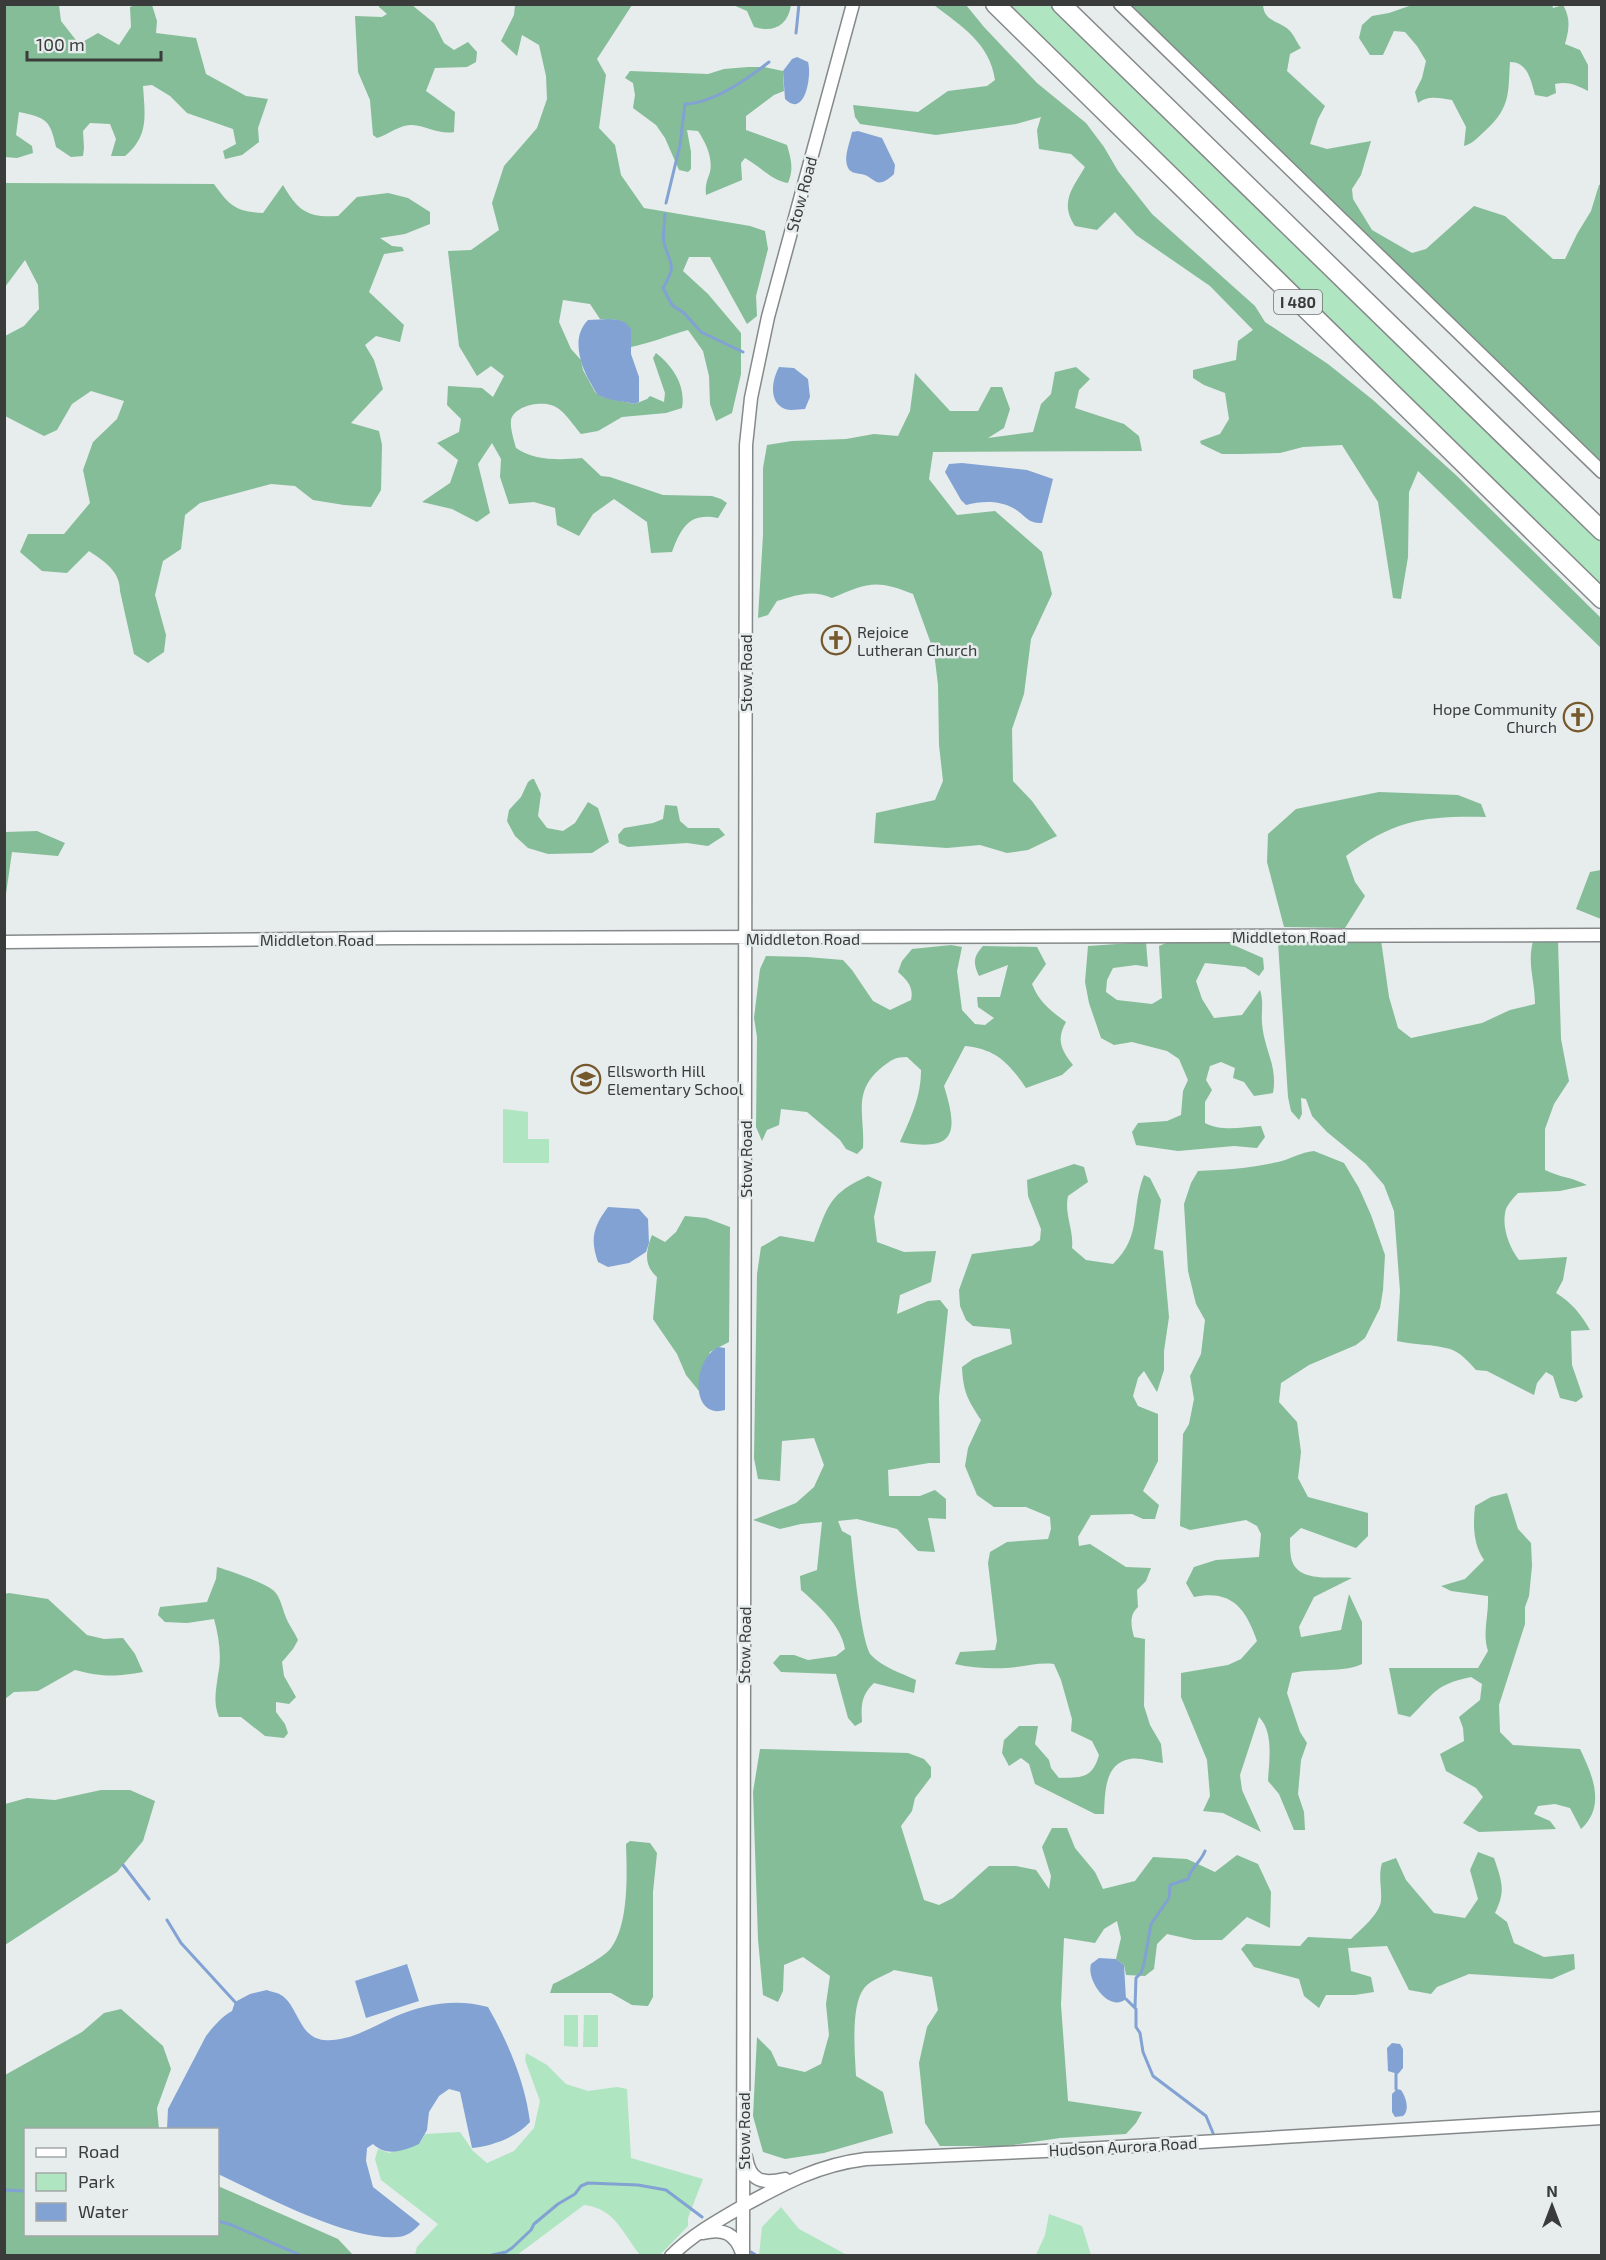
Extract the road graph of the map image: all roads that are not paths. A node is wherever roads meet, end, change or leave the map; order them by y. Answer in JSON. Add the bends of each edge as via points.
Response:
{"nodes":[{"id":1,"x":853,"y":4,"type":"edge"},
{"id":2,"x":994,"y":4,"type":"edge"},
{"id":3,"x":1061,"y":4,"type":"edge"},
{"id":4,"x":1120,"y":4,"type":"edge"},
{"id":5,"x":1602,"y":472,"type":"edge"},
{"id":6,"x":1602,"y":531,"type":"edge"},
{"id":7,"x":1602,"y":599,"type":"edge"},
{"id":8,"x":1602,"y":935,"type":"edge"},
{"id":9,"x":745,"y":939,"type":"junction"},
{"id":10,"x":4,"y":942,"type":"edge"},
{"id":11,"x":1602,"y":2118,"type":"edge"},
{"id":12,"x":743,"y":2141,"type":"junction"},
{"id":13,"x":795,"y":2177,"type":"junction"},
{"id":14,"x":743,"y":2206,"type":"junction"},
{"id":15,"x":696,"y":2234,"type":"junction"},
{"id":16,"x":671,"y":2256,"type":"edge"},
{"id":17,"x":743,"y":2256,"type":"edge"}],
"edges":[{"from":1,"to":9,"type":"street","name":"Stow Road","via":[[768,317],[751,398],[745,487]]},
{"from":2,"to":7,"type":"highway","number":"I 480"},
{"from":3,"to":6,"type":"highway","number":"I 480"},
{"from":4,"to":5,"type":"street"},
{"from":8,"to":9,"type":"street","name":"Middleton Road"},
{"from":9,"to":10,"type":"street","name":"Middleton Road"},
{"from":9,"to":12,"type":"street","name":"Stow Road"},
{"from":11,"to":13,"type":"street","name":"Hudson Aurora Road","via":[[866,2158]]},
{"from":12,"to":13,"type":"street","via":[[747,2164],[755,2177],[770,2182]]},
{"from":12,"to":14,"type":"street","name":"Stow Road"},
{"from":13,"to":14,"type":"street","name":"Hudson Aurora Road"},
{"from":14,"to":15,"type":"street","name":"Hudson Aurora Road"},
{"from":14,"to":17,"type":"street","name":"Stow Road"},
{"from":15,"to":16,"type":"street","name":"Hudson Aurora Road"},
{"from":15,"to":17,"type":"street","via":[[728,2232]]}]}
